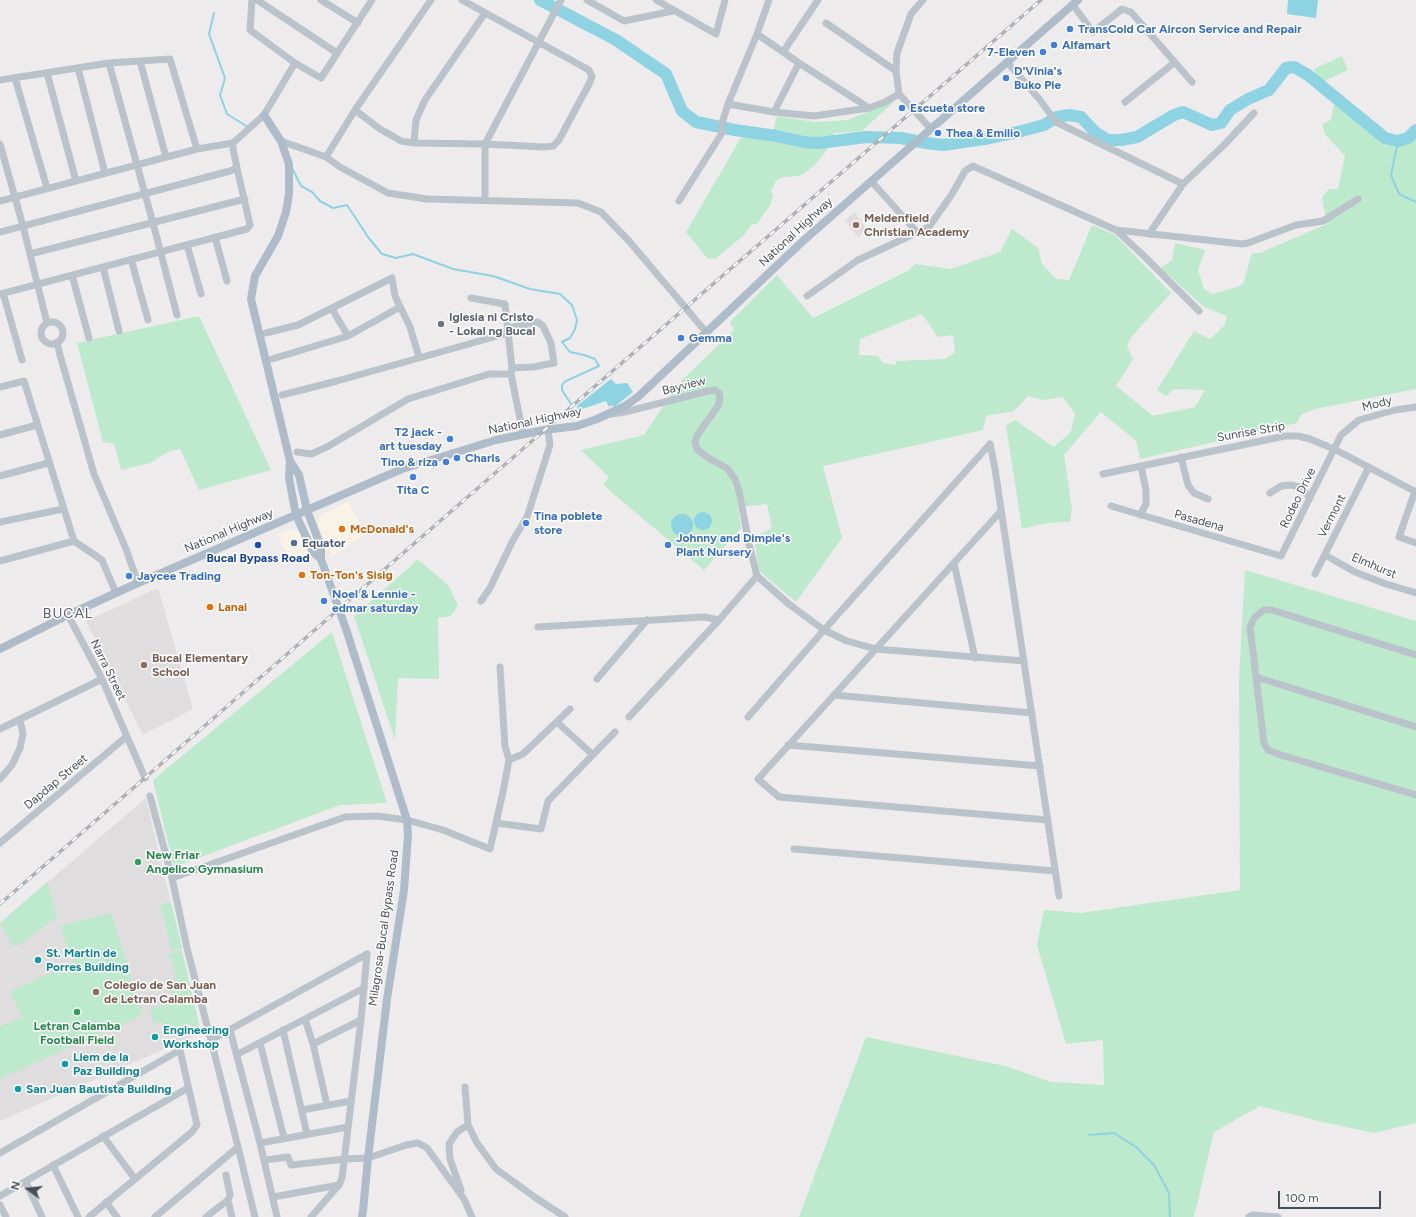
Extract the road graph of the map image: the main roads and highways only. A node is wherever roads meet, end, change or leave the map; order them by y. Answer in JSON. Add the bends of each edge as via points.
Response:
{"nodes":[{"id":1,"x":1075,"y":2,"type":"edge"},
{"id":2,"x":264,"y":115,"type":"road end"},
{"id":3,"x":290,"y":461,"type":"junction"},
{"id":4,"x":307,"y":510,"type":"junction"},
{"id":5,"x":296,"y":515,"type":"junction"},
{"id":6,"x":321,"y":559,"type":"junction"},
{"id":7,"x":0,"y":649,"type":"edge"},
{"id":8,"x":362,"y":1217,"type":"edge"}],
"edges":[{"from":1,"to":4,"type":"main road","name":"National Highway","via":[[803,241],[639,396],[625,406],[577,426],[496,440],[402,469]]},
{"from":2,"to":3,"type":"main road","via":[[281,141],[289,164],[289,194],[278,236],[255,276],[251,299]]},
{"from":3,"to":4,"type":"main road","name":"Milagrosa-Bucal Bypass Road","via":[[299,475]]},
{"from":3,"to":5,"type":"main road","name":"Milagrosa-Bucal Bypass Road","via":[[289,478]]},
{"from":4,"to":5,"type":"main road","name":"National Highway"},
{"from":4,"to":6,"type":"main road","name":"Milagrosa-Bucal Bypass Road","via":[[321,547]]},
{"from":5,"to":6,"type":"main road","name":"Milagrosa-Bucal Bypass Road","via":[[313,552]]},
{"from":5,"to":7,"type":"main road","name":"National Highway","via":[[116,592]]},
{"from":6,"to":8,"type":"main road","name":"Milagrosa-Bucal Bypass Road","via":[[407,820],[408,835],[404,890],[387,999]]}]}
